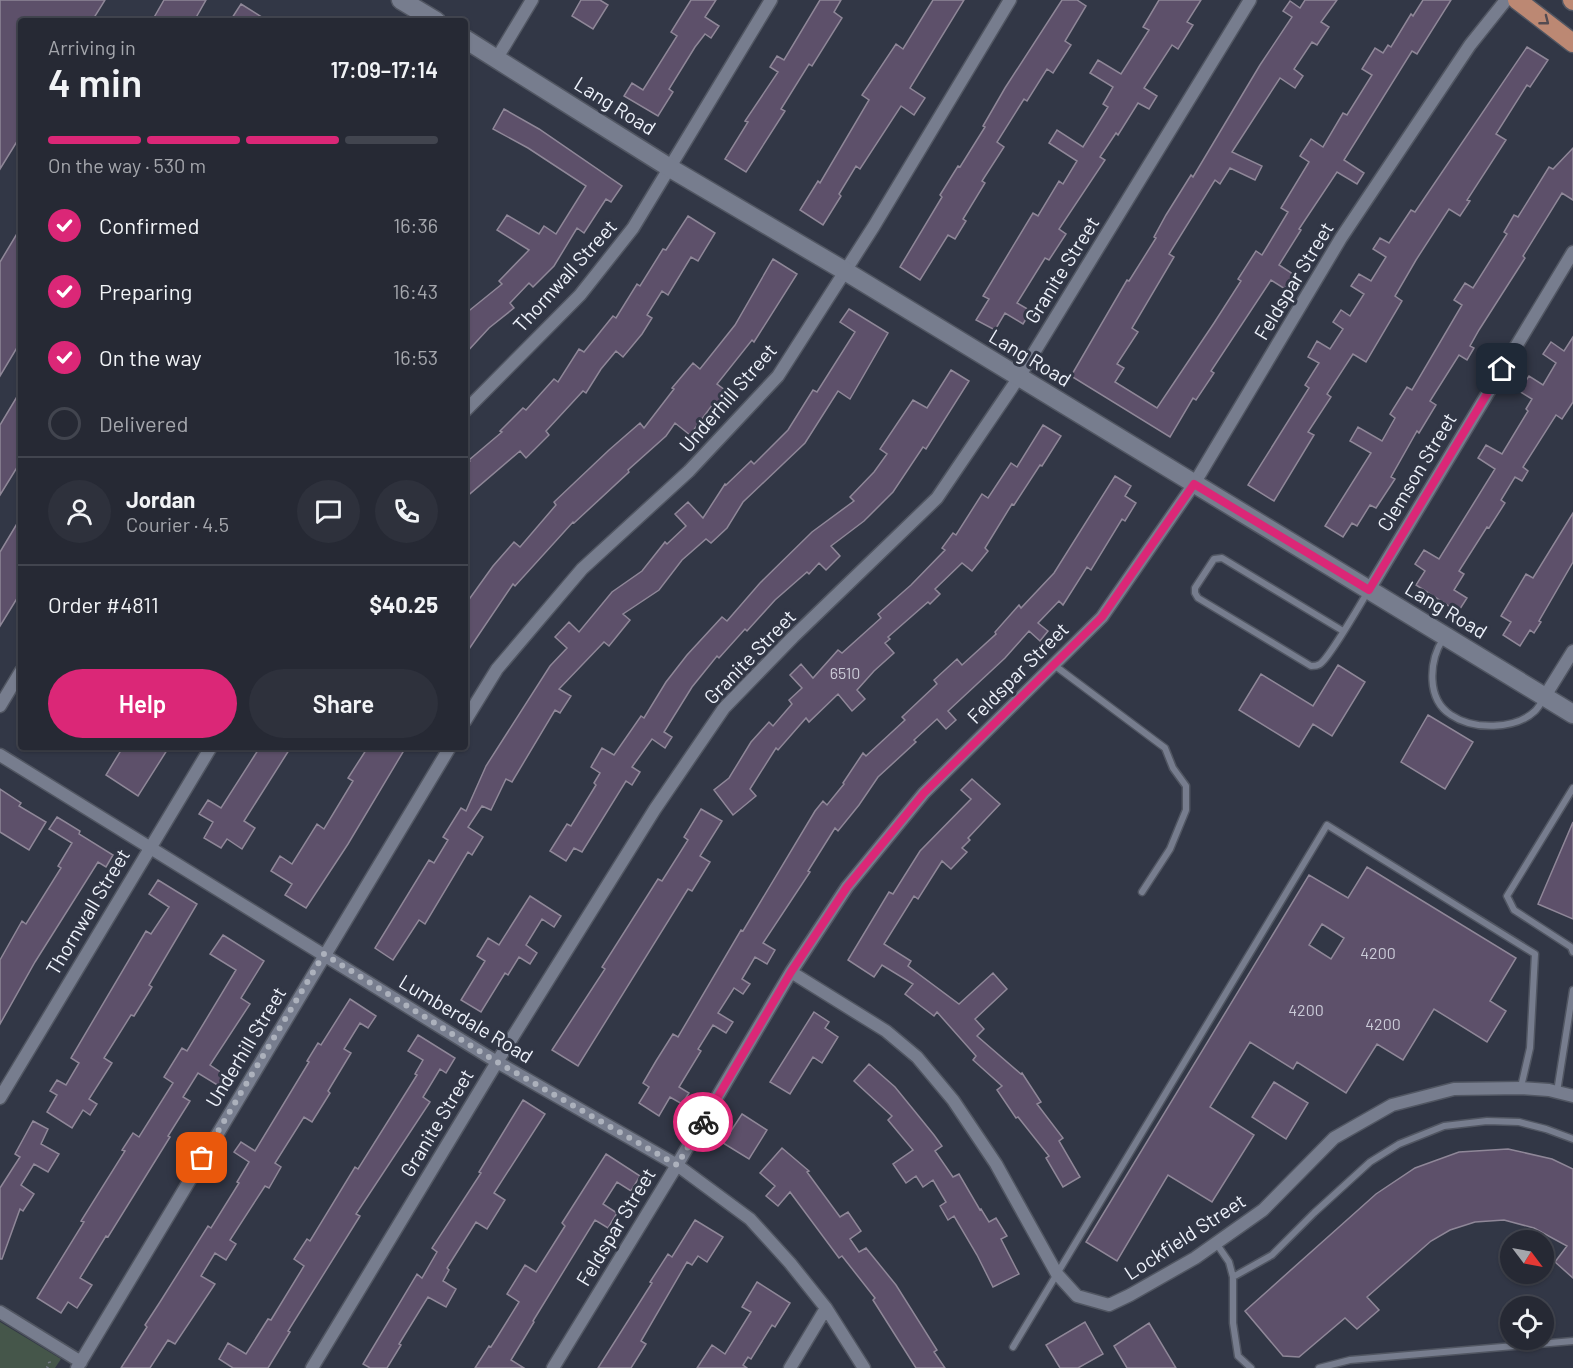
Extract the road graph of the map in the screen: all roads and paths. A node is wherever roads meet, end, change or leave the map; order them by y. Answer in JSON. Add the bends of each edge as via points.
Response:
{"nodes":[{"id":1,"x":401,"y":0,"type":"edge"},
{"id":2,"x":532,"y":0,"type":"edge"},
{"id":3,"x":771,"y":0,"type":"edge"},
{"id":4,"x":1010,"y":0,"type":"edge"},
{"id":5,"x":1251,"y":0,"type":"edge"},
{"id":6,"x":1506,"y":0,"type":"edge"},
{"id":7,"x":1517,"y":0,"type":"edge"},
{"id":8,"x":416,"y":16,"type":"edge"},
{"id":9,"x":468,"y":41,"type":"edge"},
{"id":10,"x":1573,"y":43,"type":"edge"},
{"id":11,"x":497,"y":58,"type":"junction"},
{"id":12,"x":670,"y":168,"type":"junction"},
{"id":13,"x":1573,"y":252,"type":"edge"},
{"id":14,"x":845,"y":271,"type":"junction"},
{"id":15,"x":1019,"y":377,"type":"junction"},
{"id":16,"x":468,"y":408,"type":"edge"},
{"id":17,"x":1194,"y":484,"type":"junction"},
{"id":18,"x":1369,"y":590,"type":"junction"},
{"id":19,"x":1343,"y":631,"type":"junction"},
{"id":20,"x":1445,"y":636,"type":"junction"},
{"id":21,"x":1573,"y":651,"type":"edge"},
{"id":22,"x":1054,"y":665,"type":"junction"},
{"id":23,"x":18,"y":676,"type":"edge"},
{"id":24,"x":1545,"y":696,"type":"junction"},
{"id":25,"x":0,"y":706,"type":"edge"},
{"id":26,"x":1573,"y":714,"type":"edge"},
{"id":27,"x":468,"y":717,"type":"edge"},
{"id":28,"x":210,"y":750,"type":"edge"},
{"id":29,"x":448,"y":750,"type":"edge"},
{"id":30,"x":0,"y":755,"type":"edge"},
{"id":31,"x":1573,"y":788,"type":"edge"},
{"id":32,"x":150,"y":847,"type":"junction"},
{"id":33,"x":1142,"y":892,"type":"dead end"},
{"id":34,"x":1573,"y":952,"type":"edge"},
{"id":35,"x":324,"y":954,"type":"junction"},
{"id":36,"x":791,"y":972,"type":"junction"},
{"id":37,"x":1573,"y":990,"type":"edge"},
{"id":38,"x":497,"y":1062,"type":"junction"},
{"id":39,"x":1521,"y":1088,"type":"junction"},
{"id":40,"x":1557,"y":1092,"type":"junction"},
{"id":41,"x":1573,"y":1096,"type":"edge"},
{"id":42,"x":0,"y":1098,"type":"edge"},
{"id":43,"x":1573,"y":1139,"type":"edge"},
{"id":44,"x":677,"y":1165,"type":"junction"},
{"id":45,"x":1216,"y":1243,"type":"junction"},
{"id":46,"x":1057,"y":1274,"type":"junction"},
{"id":47,"x":1233,"y":1277,"type":"junction"},
{"id":48,"x":826,"y":1308,"type":"junction"},
{"id":49,"x":0,"y":1312,"type":"edge"},
{"id":50,"x":1573,"y":1341,"type":"edge"},
{"id":51,"x":1013,"y":1347,"type":"dead end"},
{"id":52,"x":79,"y":1365,"type":"edge"},
{"id":53,"x":312,"y":1368,"type":"edge"},
{"id":54,"x":553,"y":1368,"type":"edge"},
{"id":55,"x":790,"y":1368,"type":"edge"},
{"id":56,"x":864,"y":1368,"type":"edge"},
{"id":57,"x":1251,"y":1368,"type":"edge"},
{"id":58,"x":1319,"y":1368,"type":"edge"}],
"edges":[{"from":1,"to":8,"type":"street"},
{"from":2,"to":11,"type":"street"},
{"from":3,"to":12,"type":"street","name":"Thornwall Street"},
{"from":4,"to":14,"type":"street","name":"Underhill Street"},
{"from":5,"to":15,"type":"street","name":"Granite Street"},
{"from":6,"to":17,"type":"street","name":"Feldspar Street","via":[[1470,45],[1341,238]]},
{"from":7,"to":10,"type":"main road","one_way":true},
{"from":9,"to":11,"type":"street","name":"Lang Road"},
{"from":11,"to":12,"type":"street","name":"Lang Road"},
{"from":12,"to":14,"type":"street","name":"Lang Road"},
{"from":12,"to":16,"type":"street","name":"Thornwall Street","via":[[633,228],[580,295]]},
{"from":13,"to":18,"type":"street","name":"Clemson Street"},
{"from":14,"to":15,"type":"street","name":"Lang Road"},
{"from":14,"to":27,"type":"street","name":"Underhill Street","via":[[778,376],[689,471],[582,569],[496,669]]},
{"from":15,"to":17,"type":"street","name":"Lang Road"},
{"from":15,"to":38,"type":"street","name":"Granite Street","via":[[938,498],[724,708],[655,808]]},
{"from":17,"to":18,"type":"street","name":"Lang Road"},
{"from":17,"to":22,"type":"street","name":"Feldspar Street","via":[[1102,617]]},
{"from":18,"to":19,"type":"lane"},
{"from":18,"to":20,"type":"street","name":"Lang Road"},
{"from":19,"to":19,"type":"lane","via":[[1323,662],[1311,666],[1204,602],[1195,593],[1196,588],[1214,559],[1222,558]]},
{"from":20,"to":24,"type":"street","name":"Lang Road"},
{"from":20,"to":24,"type":"lane","via":[[1435,655],[1432,676],[1437,697],[1450,715],[1484,726],[1502,725],[1536,711]]},
{"from":21,"to":24,"type":"street"},
{"from":22,"to":33,"type":"lane","via":[[1165,748],[1186,786],[1186,810],[1170,849]]},
{"from":22,"to":36,"type":"street","name":"Feldspar Street","via":[[924,793],[847,887]]},
{"from":23,"to":25,"type":"street"},
{"from":24,"to":26,"type":"street","name":"Lang Road"},
{"from":28,"to":32,"type":"street","name":"Thornwall Street"},
{"from":29,"to":35,"type":"street","name":"Underhill Street"},
{"from":30,"to":32,"type":"street","name":"Lumberdale Road"},
{"from":31,"to":34,"type":"lane","via":[[1508,896],[1514,910]]},
{"from":32,"to":35,"type":"street","name":"Lumberdale Road"},
{"from":32,"to":42,"type":"street","name":"Thornwall Street"},
{"from":35,"to":38,"type":"street","name":"Lumberdale Road"},
{"from":35,"to":52,"type":"street","name":"Underhill Street"},
{"from":36,"to":44,"type":"street","name":"Feldspar Street"},
{"from":36,"to":46,"type":"street","name":"Lockfield Street","via":[[886,1031],[917,1057],[953,1100],[996,1164]]},
{"from":37,"to":40,"type":"lane"},
{"from":38,"to":44,"type":"street","name":"Lumberdale Road"},
{"from":38,"to":53,"type":"street","name":"Granite Street"},
{"from":39,"to":40,"type":"street","name":"Lockfield Street"},
{"from":39,"to":45,"type":"street","name":"Lockfield Street","via":[[1454,1089],[1392,1105],[1334,1138],[1263,1210]]},
{"from":39,"to":46,"type":"lane","via":[[1530,1048],[1535,954],[1327,825]]},
{"from":40,"to":41,"type":"street","name":"Lockfield Street"},
{"from":43,"to":47,"type":"lane","via":[[1519,1122],[1487,1121],[1444,1126],[1399,1143],[1370,1162],[1272,1255]]},
{"from":44,"to":48,"type":"street","name":"Lumberdale Road","via":[[750,1219]]},
{"from":44,"to":54,"type":"street","name":"Feldspar Street"},
{"from":45,"to":46,"type":"street","name":"Lockfield Street","via":[[1109,1305],[1077,1296]]},
{"from":45,"to":47,"type":"lane","via":[[1230,1262]]},
{"from":46,"to":51,"type":"lane"},
{"from":47,"to":57,"type":"lane","via":[[1238,1356]]},
{"from":48,"to":55,"type":"street"},
{"from":48,"to":56,"type":"street","name":"Lumberdale Road"},
{"from":49,"to":52,"type":"street"},
{"from":50,"to":58,"type":"lane","via":[[1350,1360]]}]}
